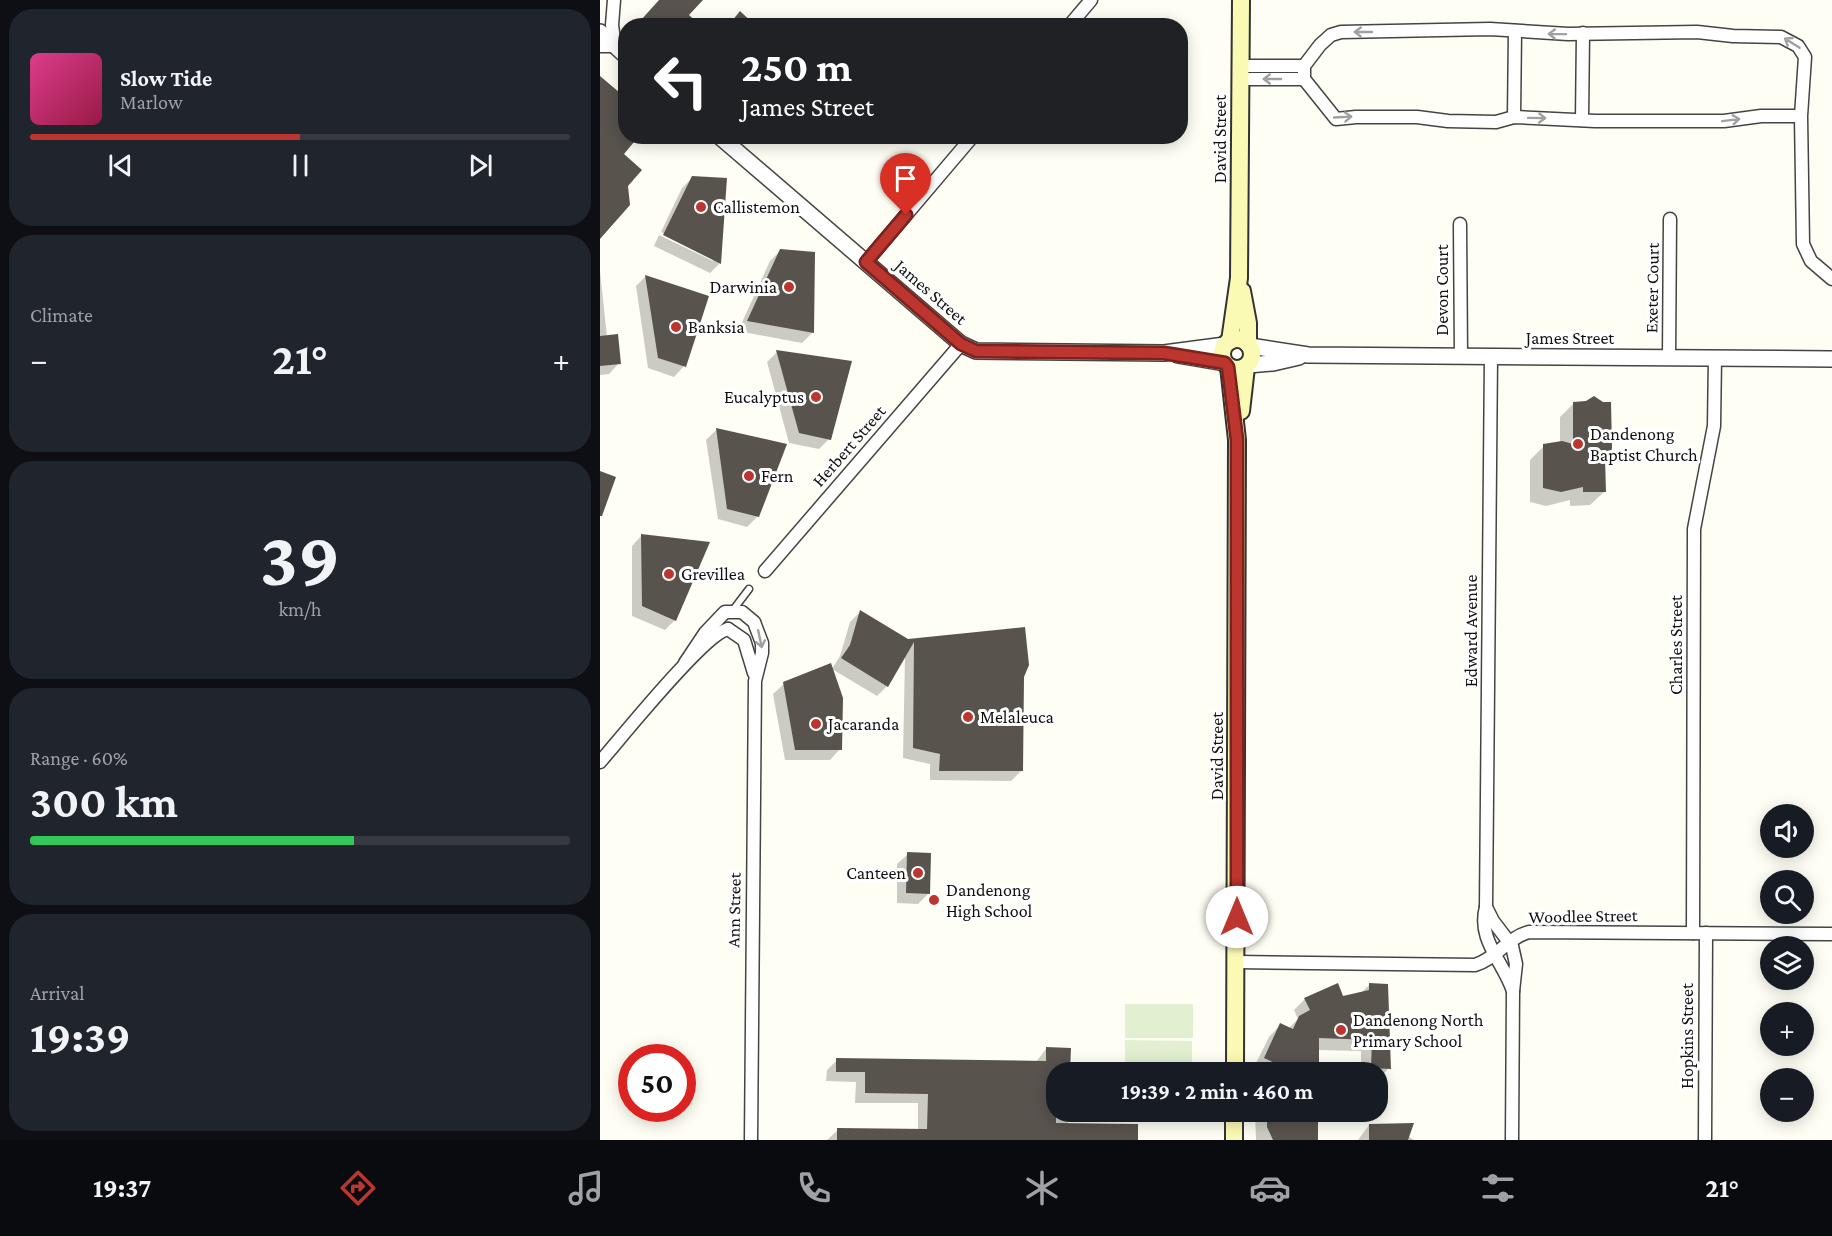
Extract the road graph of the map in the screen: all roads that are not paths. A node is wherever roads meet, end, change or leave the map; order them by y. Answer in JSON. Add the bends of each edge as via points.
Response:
{"nodes":[{"id":1,"x":614,"y":0,"type":"edge"},
{"id":2,"x":1091,"y":0,"type":"edge"},
{"id":3,"x":1241,"y":0,"type":"edge"},
{"id":4,"x":1076,"y":18,"type":"edge"},
{"id":5,"x":1515,"y":31,"type":"junction"},
{"id":6,"x":600,"y":32,"type":"edge"},
{"id":7,"x":1583,"y":33,"type":"junction"},
{"id":8,"x":613,"y":49,"type":"edge"},
{"id":9,"x":1240,"y":73,"type":"junction"},
{"id":10,"x":1304,"y":73,"type":"junction"},
{"id":11,"x":1801,"y":116,"type":"junction"},
{"id":12,"x":1514,"y":117,"type":"junction"},
{"id":13,"x":1582,"y":120,"type":"junction"},
{"id":14,"x":728,"y":144,"type":"edge"},
{"id":15,"x":967,"y":144,"type":"edge"},
{"id":16,"x":1670,"y":219,"type":"dead end"},
{"id":17,"x":1460,"y":224,"type":"dead end"},
{"id":18,"x":866,"y":262,"type":"junction"},
{"id":19,"x":1239,"y":278,"type":"junction"},
{"id":20,"x":1832,"y":279,"type":"edge"},
{"id":21,"x":1228,"y":343,"type":"junction"},
{"id":22,"x":961,"y":344,"type":"junction"},
{"id":23,"x":1249,"y":345,"type":"junction"},
{"id":24,"x":1164,"y":353,"type":"junction"},
{"id":25,"x":1308,"y":355,"type":"junction"},
{"id":26,"x":1461,"y":356,"type":"junction"},
{"id":27,"x":1491,"y":356,"type":"junction"},
{"id":28,"x":1669,"y":358,"type":"junction"},
{"id":29,"x":1715,"y":358,"type":"junction"},
{"id":30,"x":1832,"y":359,"type":"edge"},
{"id":31,"x":1227,"y":365,"type":"junction"},
{"id":32,"x":1247,"y":366,"type":"junction"},
{"id":33,"x":1237,"y":440,"type":"junction"},
{"id":34,"x":765,"y":571,"type":"dead end"},
{"id":35,"x":749,"y":589,"type":"dead end"},
{"id":36,"x":733,"y":610,"type":"junction"},
{"id":37,"x":728,"y":629,"type":"junction"},
{"id":38,"x":685,"y":663,"type":"junction"},
{"id":39,"x":755,"y":681,"type":"junction"},
{"id":40,"x":600,"y":762,"type":"edge"},
{"id":41,"x":1486,"y":907,"type":"junction"},
{"id":42,"x":1700,"y":933,"type":"junction"},
{"id":43,"x":1832,"y":934,"type":"edge"},
{"id":44,"x":1510,"y":941,"type":"junction"},
{"id":45,"x":1495,"y":954,"type":"junction"},
{"id":46,"x":1237,"y":962,"type":"junction"},
{"id":47,"x":1513,"y":991,"type":"junction"},
{"id":48,"x":1235,"y":1062,"type":"edge"},
{"id":49,"x":1234,"y":1122,"type":"edge"},
{"id":50,"x":751,"y":1140,"type":"edge"},
{"id":51,"x":1234,"y":1140,"type":"edge"},
{"id":52,"x":1512,"y":1140,"type":"edge"},
{"id":53,"x":1705,"y":1140,"type":"edge"}],
"edges":[{"from":1,"to":8,"type":"street"},
{"from":2,"to":4,"type":"street"},
{"from":3,"to":9,"type":"main road","name":"David Street"},
{"from":7,"to":5,"type":"street","one_way":true},
{"from":5,"to":10,"type":"street","one_way":true,"via":[[1336,33],[1320,45]]},
{"from":5,"to":12,"type":"street"},
{"from":6,"to":8,"type":"street"},
{"from":11,"to":7,"type":"street","one_way":true,"via":[[1805,57],[1789,40],[1698,32]]},
{"from":7,"to":13,"type":"street"},
{"from":9,"to":10,"type":"street"},
{"from":9,"to":19,"type":"main road","name":"David Street"},
{"from":10,"to":12,"type":"street","one_way":true,"via":[[1336,120],[1417,117],[1496,122]]},
{"from":13,"to":11,"type":"street","one_way":true,"via":[[1724,122],[1761,116]]},
{"from":11,"to":20,"type":"street","via":[[1803,244],[1811,261]]},
{"from":12,"to":13,"type":"street","one_way":true},
{"from":14,"to":18,"type":"street","name":"James Street"},
{"from":15,"to":18,"type":"street"},
{"from":16,"to":28,"type":"street","name":"Exeter Court"},
{"from":17,"to":26,"type":"street","name":"Devon Court"},
{"from":18,"to":22,"type":"street","name":"James Street"},
{"from":19,"to":21,"type":"main road","name":"David Street"},
{"from":19,"to":23,"type":"main road","name":"David Street"},
{"from":21,"to":23,"type":"main road","via":[[1240,339]]},
{"from":21,"to":24,"type":"street","name":"James Street"},
{"from":21,"to":31,"type":"main road","via":[[1222,354]]},
{"from":22,"to":24,"type":"street","name":"James Street","via":[[976,351]]},
{"from":22,"to":34,"type":"street","name":"Herbert Street"},
{"from":23,"to":25,"type":"street","name":"James Street"},
{"from":23,"to":32,"type":"main road","via":[[1253,356]]},
{"from":24,"to":31,"type":"street","name":"James Street"},
{"from":25,"to":26,"type":"street","name":"James Street"},
{"from":25,"to":32,"type":"street","name":"James Street"},
{"from":26,"to":27,"type":"street","name":"James Street"},
{"from":27,"to":28,"type":"street","name":"James Street"},
{"from":27,"to":41,"type":"street","name":"Edward Avenue"},
{"from":28,"to":29,"type":"street","name":"James Street"},
{"from":29,"to":30,"type":"street","name":"James Street"},
{"from":29,"to":42,"type":"street","name":"Charles Street","via":[[1714,426],[1694,529]]},
{"from":31,"to":32,"type":"main road","via":[[1238,370]]},
{"from":31,"to":33,"type":"main road","name":"David Street"},
{"from":32,"to":33,"type":"main road","name":"David Street"},
{"from":33,"to":46,"type":"main road","name":"David Street"},
{"from":35,"to":36,"type":"lane"},
{"from":36,"to":37,"type":"street"},
{"from":36,"to":38,"type":"street","via":[[715,621]]},
{"from":36,"to":39,"type":"street","name":"Ann Street","one_way":true,"via":[[749,617],[759,632],[762,653]]},
{"from":37,"to":38,"type":"street"},
{"from":37,"to":39,"type":"street","name":"Ann Street","via":[[746,642]]},
{"from":38,"to":40,"type":"street"},
{"from":39,"to":50,"type":"street","name":"Ann Street"},
{"from":41,"to":44,"type":"street","name":"Edward Avenue"},
{"from":41,"to":45,"type":"street","name":"Edward Avenue","via":[[1484,933]]},
{"from":42,"to":43,"type":"street","name":"Woodlee Street"},
{"from":42,"to":44,"type":"street","name":"Woodlee Street","via":[[1529,932]]},
{"from":42,"to":53,"type":"street","name":"Hopkins Street"},
{"from":44,"to":45,"type":"street","name":"Woodlee Street"},
{"from":44,"to":47,"type":"street","name":"Edward Avenue","via":[[1517,970]]},
{"from":45,"to":46,"type":"street","name":"Woodlee Street","via":[[1475,965]]},
{"from":45,"to":47,"type":"street","name":"Edward Avenue"},
{"from":46,"to":48,"type":"main road","name":"David Street"},
{"from":47,"to":52,"type":"street","name":"Edward Avenue"},
{"from":49,"to":51,"type":"main road"}]}
